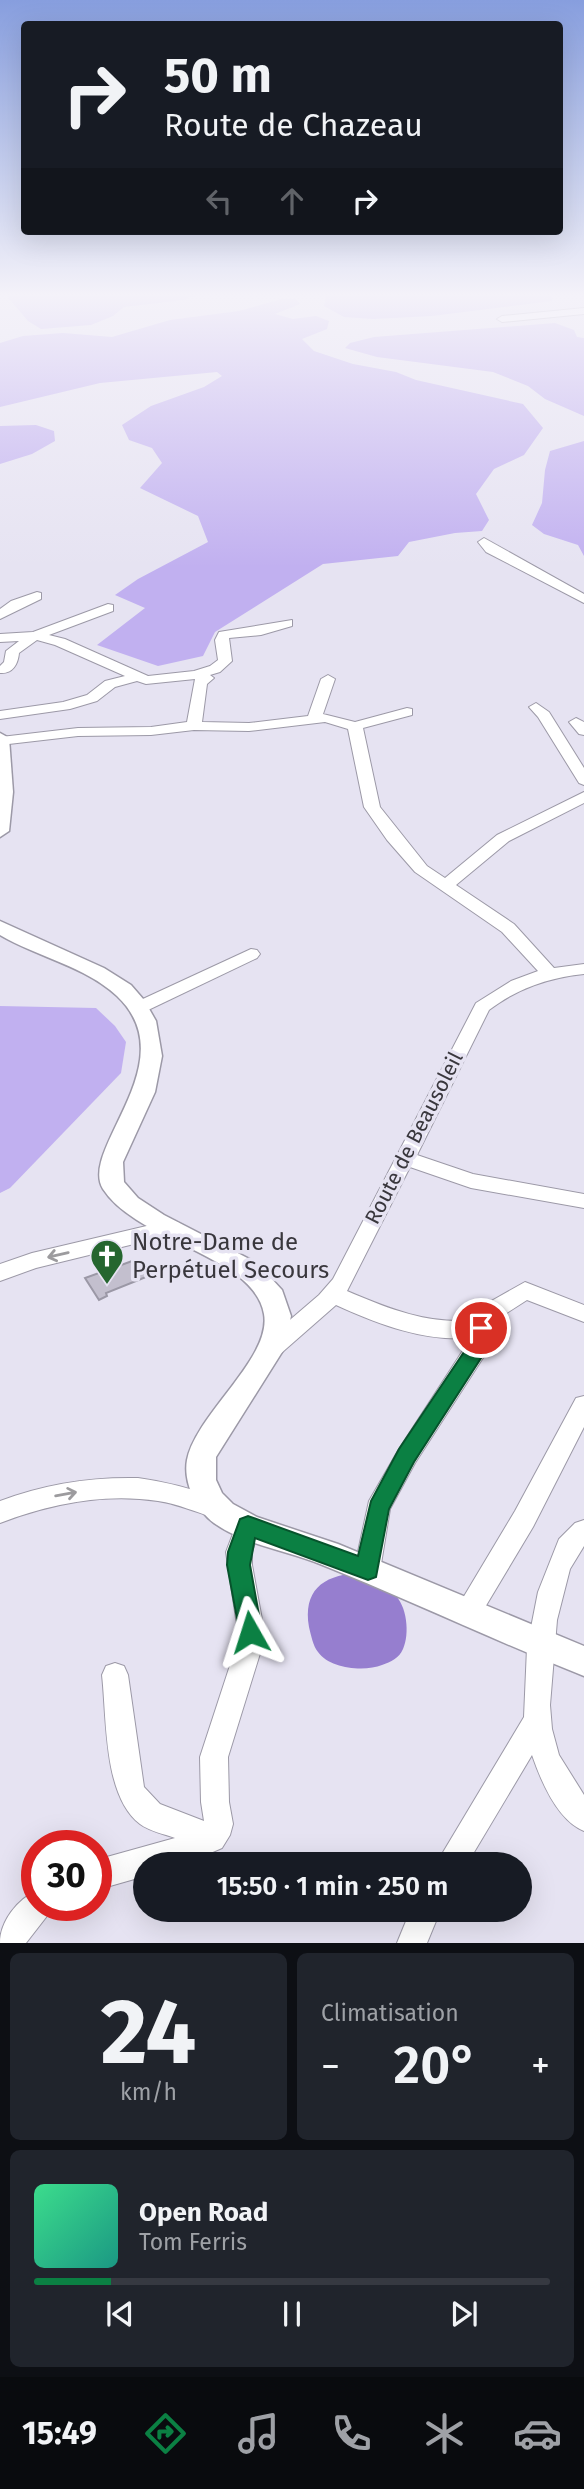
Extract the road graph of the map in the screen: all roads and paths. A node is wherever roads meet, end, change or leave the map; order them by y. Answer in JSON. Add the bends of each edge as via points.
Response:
{"nodes":[{"id":1,"x":484,"y":542,"type":"dead end"},
{"id":2,"x":37,"y":596,"type":"dead end"},
{"id":3,"x":584,"y":599,"type":"edge"},
{"id":4,"x":108,"y":608,"type":"dead end"},
{"id":5,"x":0,"y":615,"type":"edge"},
{"id":6,"x":288,"y":622,"type":"dead end"},
{"id":7,"x":35,"y":636,"type":"junction"},
{"id":8,"x":0,"y":638,"type":"edge"},
{"id":9,"x":3,"y":670,"type":"dead end"},
{"id":10,"x":136,"y":677,"type":"junction"},
{"id":11,"x":207,"y":678,"type":"dead end"},
{"id":12,"x":328,"y":679,"type":"dead end"},
{"id":13,"x":536,"y":707,"type":"dead end"},
{"id":14,"x":407,"y":712,"type":"dead end"},
{"id":15,"x":0,"y":715,"type":"edge"},
{"id":16,"x":314,"y":719,"type":"junction"},
{"id":17,"x":194,"y":726,"type":"junction"},
{"id":18,"x":355,"y":726,"type":"junction"},
{"id":19,"x":1,"y":739,"type":"edge"},
{"id":20,"x":581,"y":771,"type":"edge"},
{"id":21,"x":584,"y":797,"type":"edge"},
{"id":22,"x":0,"y":831,"type":"edge"},
{"id":23,"x":446,"y":885,"type":"junction"},
{"id":24,"x":0,"y":927,"type":"edge"},
{"id":25,"x":251,"y":954,"type":"dead end"},
{"id":26,"x":584,"y":969,"type":"edge"},
{"id":27,"x":549,"y":973,"type":"junction"},
{"id":28,"x":138,"y":1008,"type":"junction"},
{"id":29,"x":405,"y":1157,"type":"junction"},
{"id":30,"x":584,"y":1201,"type":"edge"},
{"id":31,"x":172,"y":1228,"type":"junction"},
{"id":32,"x":0,"y":1273,"type":"edge"},
{"id":33,"x":333,"y":1294,"type":"junction"},
{"id":34,"x":584,"y":1314,"type":"edge"},
{"id":35,"x":481,"y":1328,"type":"junction"},
{"id":36,"x":271,"y":1349,"type":"junction"},
{"id":37,"x":584,"y":1405,"type":"edge"},
{"id":38,"x":215,"y":1507,"type":"junction"},
{"id":39,"x":0,"y":1512,"type":"edge"},
{"id":40,"x":248,"y":1526,"type":"junction"},
{"id":41,"x":584,"y":1531,"type":"edge"},
{"id":42,"x":368,"y":1570,"type":"junction"},
{"id":43,"x":469,"y":1611,"type":"junction"},
{"id":44,"x":540,"y":1641,"type":"junction"},
{"id":45,"x":584,"y":1661,"type":"edge"},
{"id":46,"x":115,"y":1675,"type":"dead end"},
{"id":47,"x":537,"y":1721,"type":"junction"},
{"id":48,"x":584,"y":1817,"type":"edge"},
{"id":49,"x":212,"y":1838,"type":"junction"},
{"id":50,"x":457,"y":1852,"type":"edge"},
{"id":51,"x":112,"y":1871,"type":"edge"},
{"id":52,"x":25,"y":1921,"type":"edge"},
{"id":53,"x":421,"y":1922,"type":"edge"},
{"id":54,"x":7,"y":1943,"type":"edge"},
{"id":55,"x":412,"y":1943,"type":"edge"}],
"edges":[{"from":1,"to":3,"type":"street"},
{"from":2,"to":5,"type":"street"},
{"from":4,"to":7,"type":"street"},
{"from":6,"to":10,"type":"street","via":[[273,629],[224,635],[225,661],[215,669],[158,679]]},
{"from":7,"to":8,"type":"street"},
{"from":7,"to":9,"type":"street","via":[[13,651],[11,663]]},
{"from":7,"to":10,"type":"street","via":[[60,642]]},
{"from":10,"to":15,"type":"street","via":[[65,706]]},
{"from":11,"to":17,"type":"street","via":[[200,682]]},
{"from":12,"to":16,"type":"street"},
{"from":13,"to":20,"type":"street"},
{"from":14,"to":18,"type":"street"},
{"from":16,"to":17,"type":"street","via":[[249,727]]},
{"from":16,"to":18,"type":"street"},
{"from":17,"to":19,"type":"street"},
{"from":18,"to":23,"type":"street","via":[[372,807],[421,869]]},
{"from":19,"to":22,"type":"main road","via":[[4,792]]},
{"from":21,"to":23,"type":"street","via":[[503,838]]},
{"from":23,"to":27,"type":"street","via":[[509,928]]},
{"from":24,"to":28,"type":"main road","via":[[115,984]]},
{"from":25,"to":28,"type":"street"},
{"from":26,"to":27,"type":"street","name":"Route de Beausoleil"},
{"from":27,"to":29,"type":"street","name":"Route de Beausoleil","via":[[517,984],[482,1007]]},
{"from":28,"to":31,"type":"main road","via":[[148,1027],[151,1064],[143,1097],[112,1157],[109,1173],[129,1205]]},
{"from":29,"to":30,"type":"street","via":[[471,1181]]},
{"from":29,"to":33,"type":"street","name":"Route de Beausoleil"},
{"from":31,"to":32,"type":"street","one_way":true,"via":[[32,1261]]},
{"from":31,"to":36,"type":"main road","via":[[243,1266],[268,1290],[277,1320]]},
{"from":33,"to":35,"type":"street","via":[[419,1327]]},
{"from":33,"to":36,"type":"street","name":"Route de Beausoleil"},
{"from":34,"to":35,"type":"street","via":[[525,1290],[494,1310]]},
{"from":35,"to":42,"type":"street","via":[[482,1341],[379,1508]]},
{"from":36,"to":38,"type":"main road","via":[[202,1456],[202,1482]]},
{"from":37,"to":43,"type":"street"},
{"from":39,"to":38,"type":"street","one_way":true,"via":[[23,1502],[106,1487],[159,1491]]},
{"from":38,"to":40,"type":"main road"},
{"from":40,"to":42,"type":"main road"},
{"from":40,"to":49,"type":"street","via":[[239,1565],[250,1625],[249,1647],[214,1757],[219,1824]]},
{"from":41,"to":44,"type":"street","via":[[567,1547],[556,1572]]},
{"from":42,"to":43,"type":"main road"},
{"from":43,"to":44,"type":"main road"},
{"from":44,"to":45,"type":"main road"},
{"from":44,"to":47,"type":"street"},
{"from":46,"to":49,"type":"street","via":[[132,1795],[150,1815]]},
{"from":47,"to":48,"type":"street","via":[[542,1748],[563,1791]]},
{"from":47,"to":50,"type":"street"},
{"from":49,"to":51,"type":"street"},
{"from":52,"to":54,"type":"street"},
{"from":53,"to":55,"type":"street"}]}
